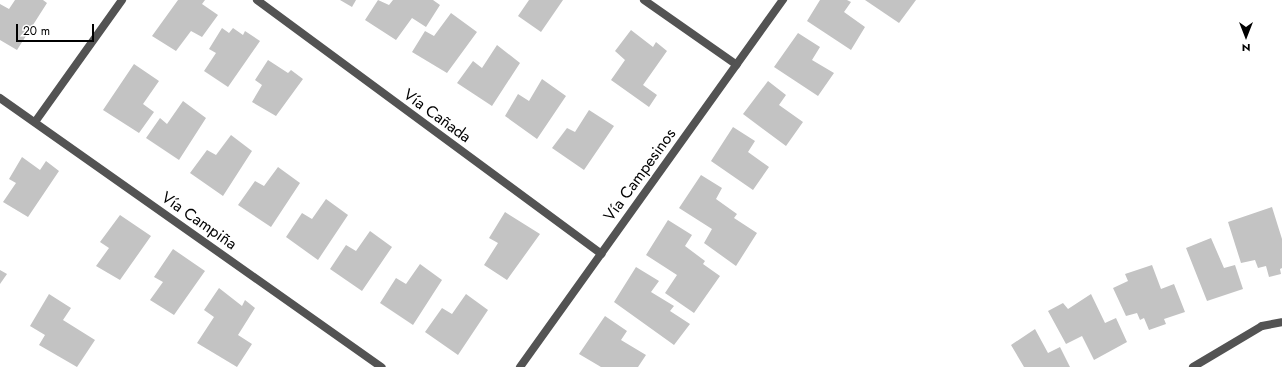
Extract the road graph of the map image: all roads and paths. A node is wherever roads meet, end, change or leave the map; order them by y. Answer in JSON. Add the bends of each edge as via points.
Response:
{"nodes":[{"id":1,"x":122,"y":0,"type":"edge"},
{"id":2,"x":257,"y":0,"type":"edge"},
{"id":3,"x":644,"y":0,"type":"edge"},
{"id":4,"x":783,"y":0,"type":"edge"},
{"id":5,"x":737,"y":65,"type":"junction"},
{"id":6,"x":0,"y":98,"type":"edge"},
{"id":7,"x":35,"y":122,"type":"junction"},
{"id":8,"x":601,"y":254,"type":"junction"},
{"id":9,"x":1282,"y":322,"type":"edge"},
{"id":10,"x":382,"y":367,"type":"edge"},
{"id":11,"x":520,"y":367,"type":"edge"},
{"id":12,"x":1193,"y":367,"type":"edge"}],
"edges":[{"from":1,"to":7,"type":"street"},
{"from":2,"to":8,"type":"street","name":"Vía Cañada"},
{"from":3,"to":5,"type":"street"},
{"from":4,"to":5,"type":"street","name":"Vía Campesinos"},
{"from":5,"to":8,"type":"street","name":"Vía Campesinos"},
{"from":6,"to":7,"type":"street","name":"Vía Campiña"},
{"from":7,"to":10,"type":"street","name":"Vía Campiña"},
{"from":8,"to":11,"type":"street","name":"Vía Campesinos"},
{"from":9,"to":12,"type":"street","via":[[1262,326]]}]}
